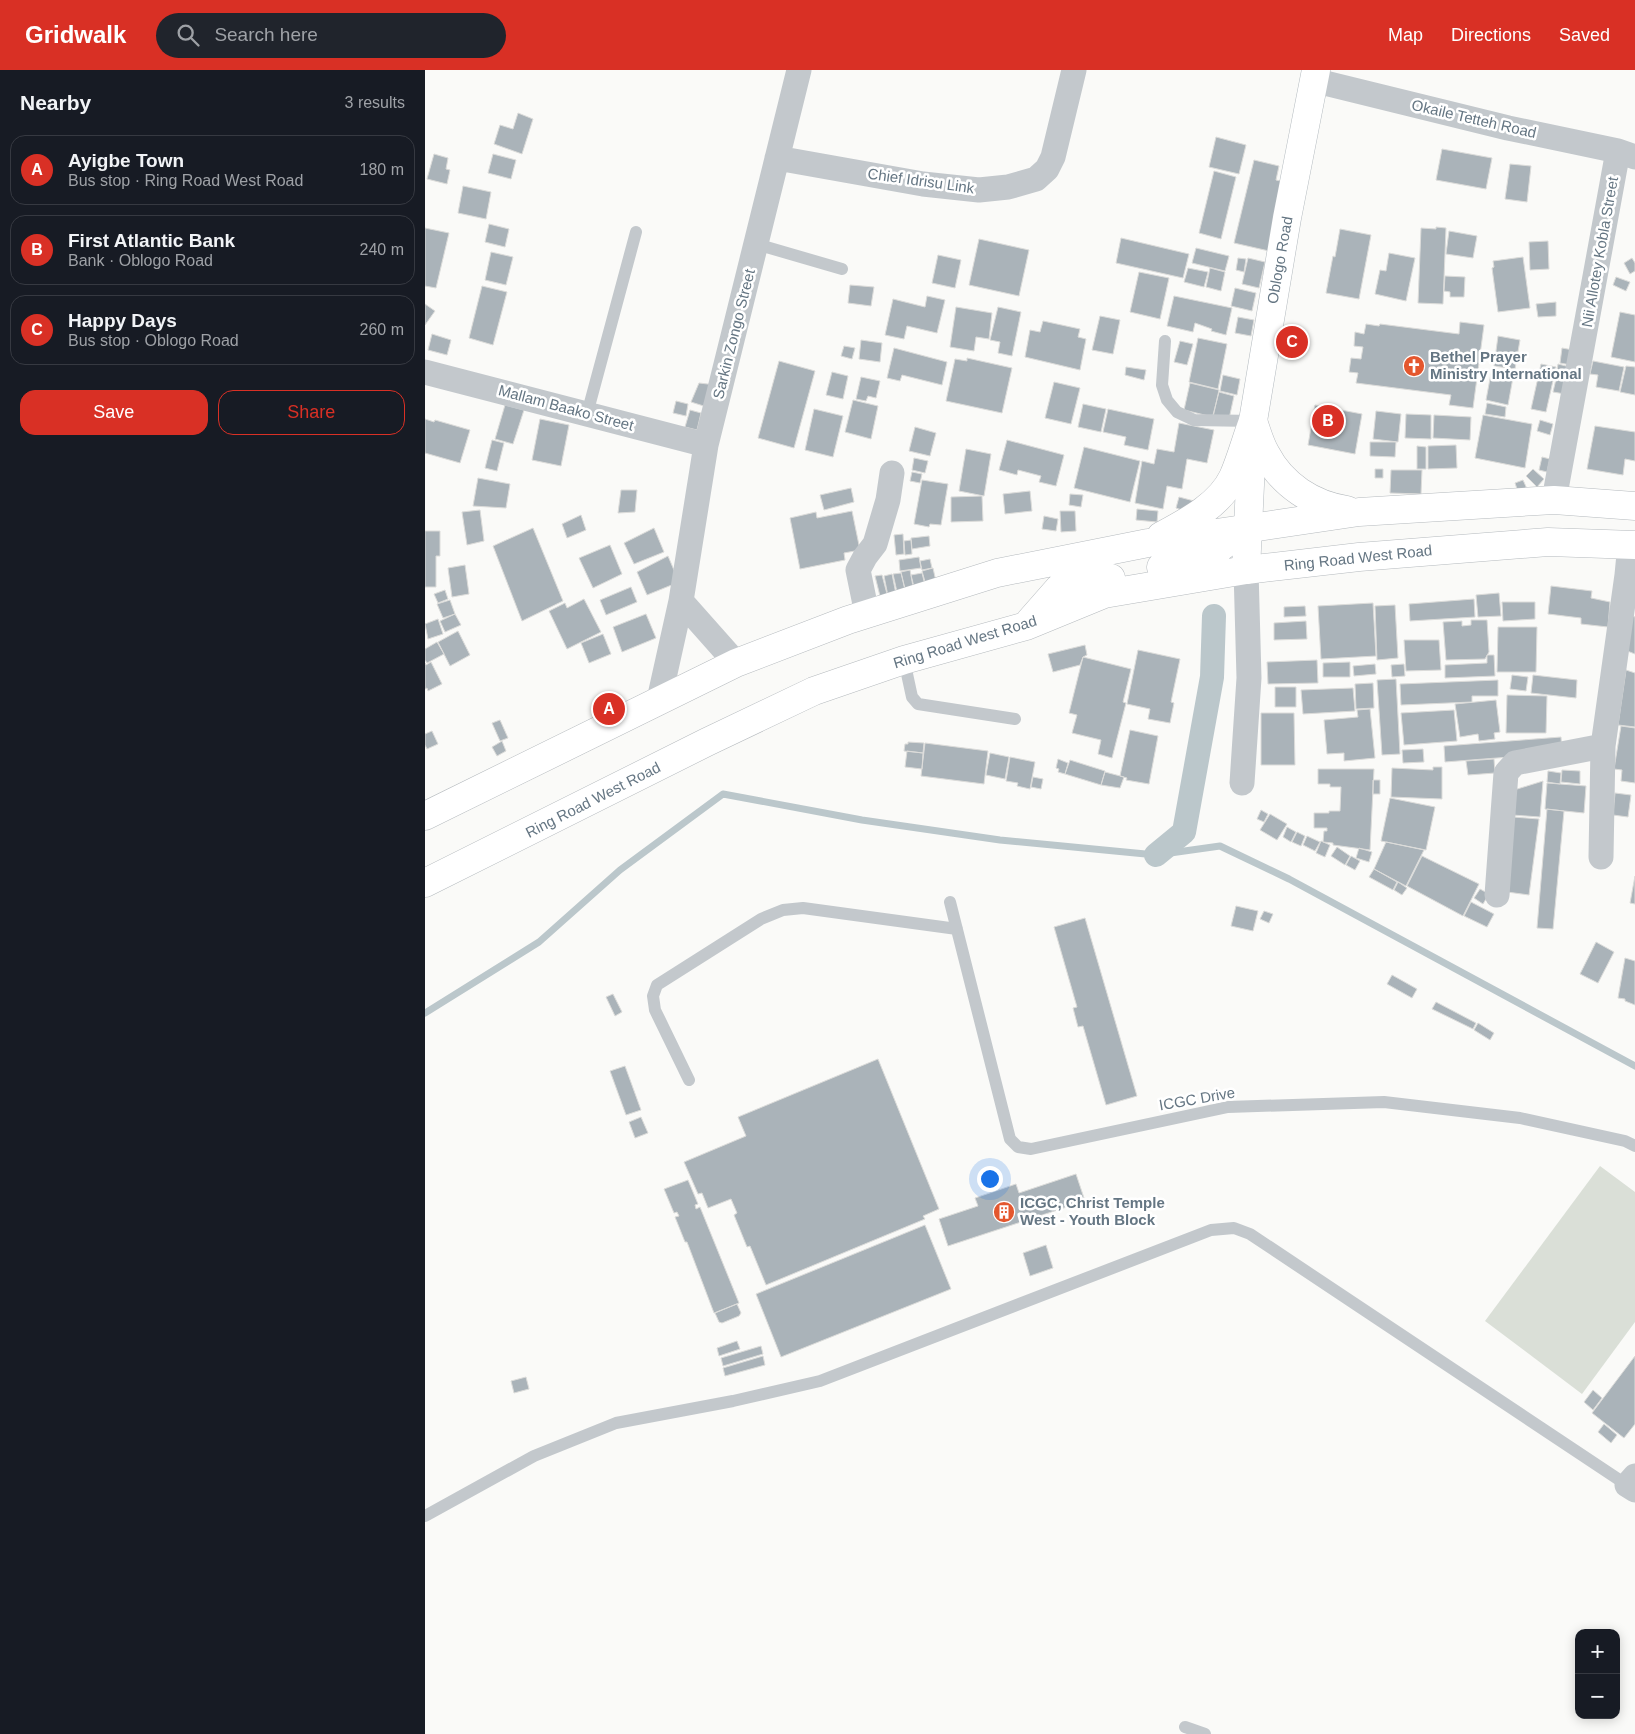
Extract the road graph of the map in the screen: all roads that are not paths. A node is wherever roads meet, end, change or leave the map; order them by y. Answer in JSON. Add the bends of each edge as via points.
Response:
{"nodes":[{"id":1,"x":799,"y":70,"type":"edge"},
{"id":2,"x":1074,"y":70,"type":"edge"},
{"id":3,"x":1315,"y":75,"type":"edge"},
{"id":4,"x":1627,"y":154,"type":"edge"},
{"id":5,"x":777,"y":158,"type":"junction"},
{"id":6,"x":636,"y":232,"type":"dead end"},
{"id":7,"x":756,"y":244,"type":"junction"},
{"id":8,"x":842,"y":269,"type":"dead end"},
{"id":9,"x":1165,"y":341,"type":"dead end"},
{"id":10,"x":425,"y":372,"type":"edge"},
{"id":11,"x":587,"y":414,"type":"junction"},
{"id":12,"x":1253,"y":421,"type":"junction"},
{"id":13,"x":707,"y":445,"type":"junction"},
{"id":14,"x":892,"y":474,"type":"dead end"},
{"id":15,"x":1554,"y":500,"type":"junction"},
{"id":16,"x":1635,"y":506,"type":"edge"},
{"id":17,"x":1359,"y":512,"type":"junction"},
{"id":18,"x":1247,"y":528,"type":"junction"},
{"id":19,"x":1148,"y":543,"type":"junction"},
{"id":20,"x":1632,"y":544,"type":"edge"},
{"id":21,"x":1246,"y":570,"type":"junction"},
{"id":22,"x":681,"y":601,"type":"junction"},
{"id":23,"x":867,"y":614,"type":"junction"},
{"id":24,"x":1026,"y":626,"type":"junction"},
{"id":25,"x":904,"y":660,"type":"junction"},
{"id":26,"x":735,"y":663,"type":"junction"},
{"id":27,"x":659,"y":700,"type":"junction"},
{"id":28,"x":1015,"y":719,"type":"dead end"},
{"id":29,"x":1603,"y":746,"type":"junction"},
{"id":30,"x":1242,"y":783,"type":"dead end"},
{"id":31,"x":425,"y":816,"type":"edge"},
{"id":32,"x":1601,"y":857,"type":"dead end"},
{"id":33,"x":425,"y":883,"type":"edge"},
{"id":34,"x":1497,"y":894,"type":"dead end"},
{"id":35,"x":950,"y":902,"type":"dead end"},
{"id":36,"x":957,"y":929,"type":"junction"},
{"id":37,"x":689,"y":1080,"type":"dead end"},
{"id":38,"x":1635,"y":1146,"type":"edge"},
{"id":39,"x":1632,"y":1484,"type":"edge"},
{"id":40,"x":425,"y":1516,"type":"edge"},
{"id":41,"x":1185,"y":1727,"type":"dead end"},
{"id":42,"x":1205,"y":1734,"type":"edge"}],
"edges":[{"from":1,"to":5,"type":"street","name":"Sarkin Zongo Street"},
{"from":2,"to":5,"type":"street","name":"Chief Idrisu Link","via":[[1053,157],[1047,169],[1036,179],[1008,187],[979,190],[923,184]]},
{"from":3,"to":4,"type":"street","name":"Okaile Tetteh Road","via":[[1508,128]]},
{"from":3,"to":12,"type":"main road","name":"Oblogo Road"},
{"from":4,"to":15,"type":"street","name":"Nii Allotey Kobla Street"},
{"from":5,"to":7,"type":"street","name":"Sarkin Zongo Street"},
{"from":6,"to":11,"type":"lane"},
{"from":7,"to":8,"type":"lane"},
{"from":7,"to":13,"type":"street","name":"Sarkin Zongo Street"},
{"from":9,"to":12,"type":"lane","via":[[1161,385],[1177,412],[1194,420]]},
{"from":10,"to":11,"type":"street","name":"Mallam Baako Street"},
{"from":11,"to":13,"type":"street","name":"Mallam Baako Street"},
{"from":12,"to":17,"type":"main road","via":[[1266,454],[1293,488],[1329,507]]},
{"from":12,"to":18,"type":"main road","name":"Oblogo Road"},
{"from":12,"to":19,"type":"main road","via":[[1233,478],[1213,503],[1187,522]]},
{"from":13,"to":22,"type":"street","name":"Sarkin Zongo Street"},
{"from":14,"to":23,"type":"street","via":[[875,544],[858,570]]},
{"from":15,"to":16,"type":"main road"},
{"from":15,"to":17,"type":"main road"},
{"from":17,"to":18,"type":"main road"},
{"from":18,"to":19,"type":"main road"},
{"from":18,"to":21,"type":"main road","name":"Oblogo Road"},
{"from":18,"to":24,"type":"main road","via":[[1210,554],[1059,588]]},
{"from":19,"to":23,"type":"main road","via":[[997,572]]},
{"from":20,"to":21,"type":"main road","name":"Ring Road West Road","via":[[1548,542],[1359,557]]},
{"from":20,"to":29,"type":"street"},
{"from":21,"to":24,"type":"main road","name":"Ring Road West Road","via":[[1104,594]]},
{"from":21,"to":30,"type":"street","via":[[1249,678]]},
{"from":22,"to":26,"type":"street"},
{"from":22,"to":27,"type":"street","name":"Sarkin Zongo Street"},
{"from":23,"to":26,"type":"main road"},
{"from":24,"to":25,"type":"main road","name":"Ring Road West Road"},
{"from":25,"to":28,"type":"lane","via":[[912,697],[918,704]]},
{"from":25,"to":33,"type":"main road","name":"Ring Road West Road","via":[[814,691]]},
{"from":26,"to":27,"type":"main road"},
{"from":27,"to":31,"type":"main road"},
{"from":29,"to":32,"type":"street"},
{"from":29,"to":34,"type":"street","via":[[1515,763],[1506,773]]},
{"from":35,"to":36,"type":"lane","name":"ICGC Drive"},
{"from":36,"to":37,"type":"lane","via":[[803,908],[783,910],[761,919],[657,985],[653,996],[655,1010]]},
{"from":36,"to":38,"type":"lane","name":"ICGC Drive","via":[[1010,1138],[1018,1147],[1031,1149],[1228,1108],[1384,1102],[1520,1118]]},
{"from":39,"to":40,"type":"lane","via":[[1250,1234],[1234,1228],[1211,1230],[820,1381],[616,1423],[534,1456]]},
{"from":41,"to":42,"type":"lane"}]}
